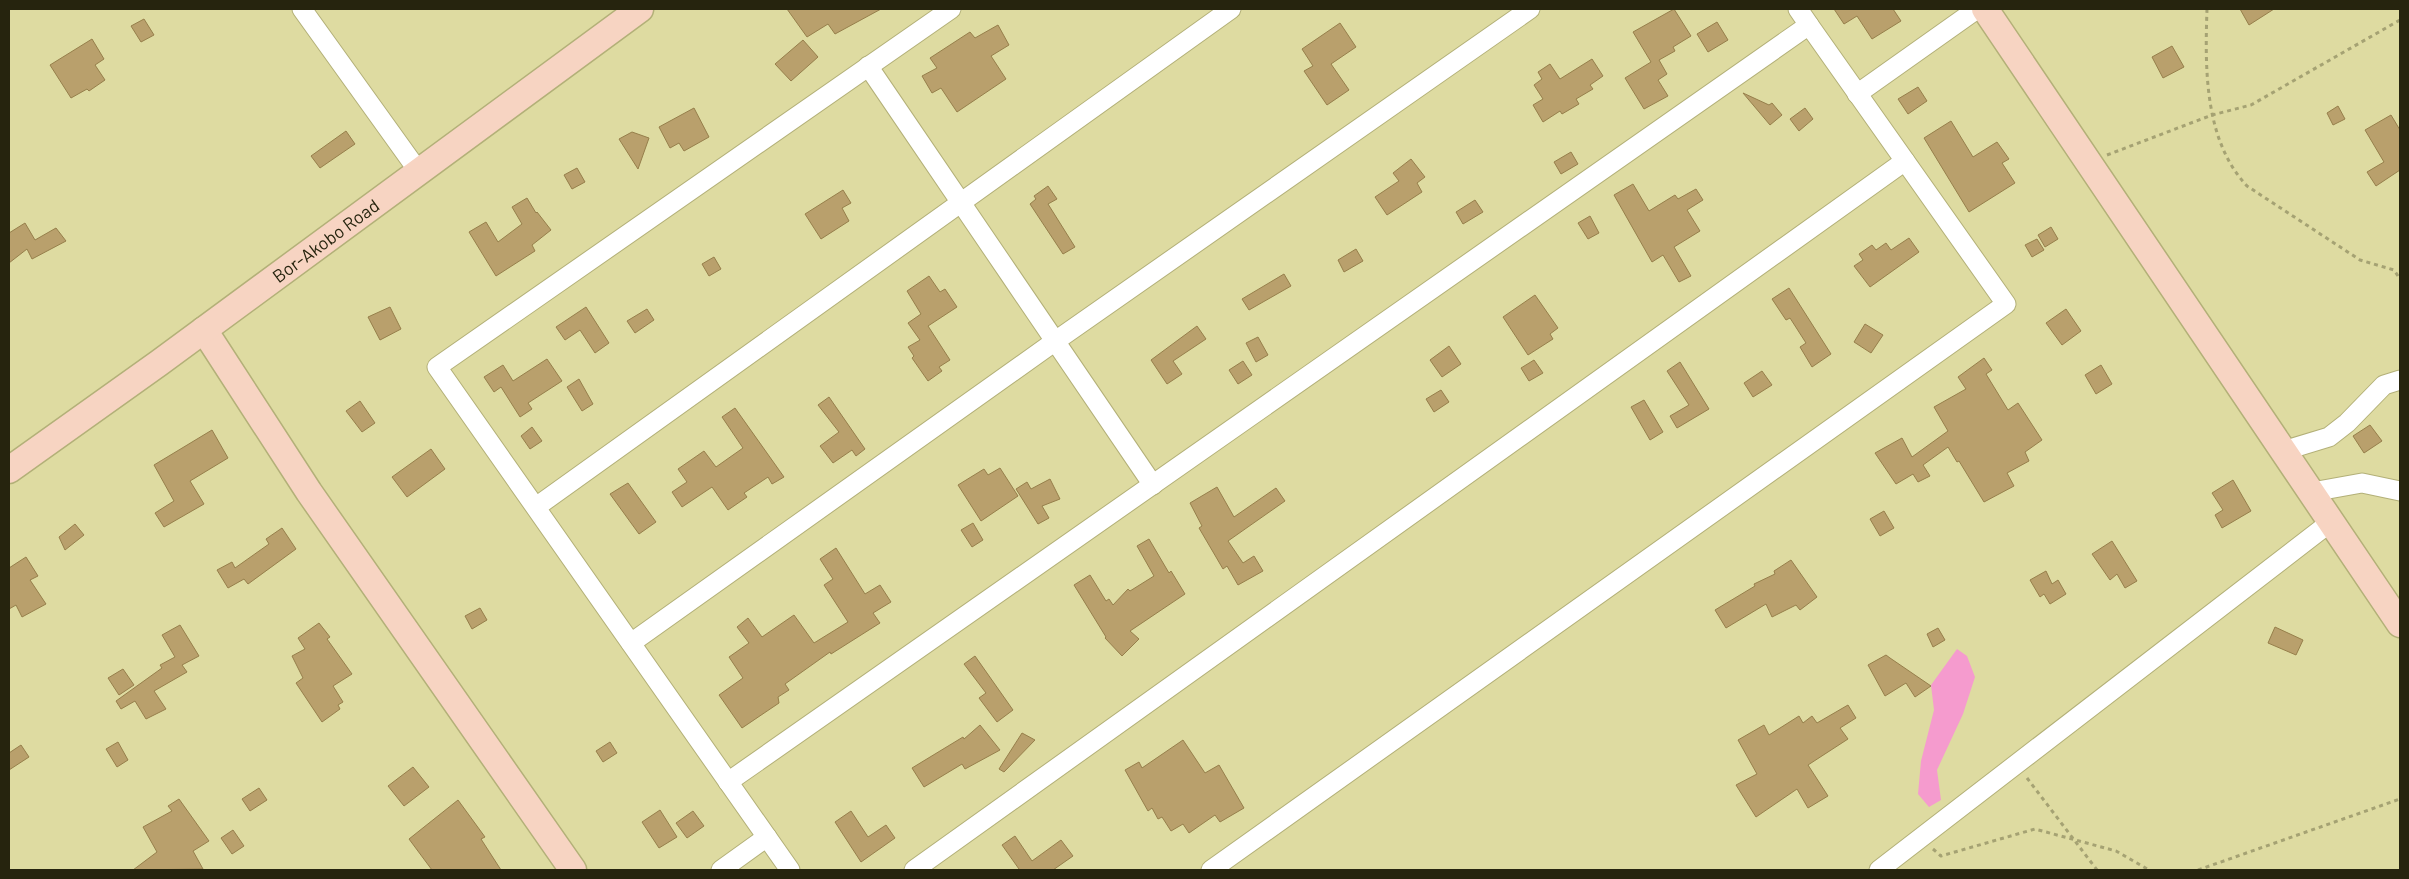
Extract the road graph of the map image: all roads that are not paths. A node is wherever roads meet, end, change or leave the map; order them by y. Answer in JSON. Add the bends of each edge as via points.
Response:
{"nodes":[{"id":1,"x":302,"y":9,"type":"edge"},
{"id":2,"x":640,"y":9,"type":"edge"},
{"id":3,"x":951,"y":9,"type":"edge"},
{"id":4,"x":1231,"y":9,"type":"edge"},
{"id":5,"x":1530,"y":9,"type":"edge"},
{"id":6,"x":1798,"y":9,"type":"edge"},
{"id":7,"x":1977,"y":9,"type":"edge"},
{"id":8,"x":1985,"y":9,"type":"edge"},
{"id":9,"x":1809,"y":25,"type":"junction"},
{"id":10,"x":868,"y":66,"type":"junction"},
{"id":11,"x":1858,"y":94,"type":"junction"},
{"id":12,"x":1905,"y":161,"type":"junction"},
{"id":13,"x":419,"y":172,"type":"junction"},
{"id":14,"x":962,"y":200,"type":"junction"},
{"id":15,"x":204,"y":330,"type":"junction"},
{"id":16,"x":1054,"y":342,"type":"junction"},
{"id":17,"x":2400,"y":380,"type":"edge"},
{"id":18,"x":2283,"y":452,"type":"junction"},
{"id":19,"x":11,"y":464,"type":"edge"},
{"id":20,"x":1153,"y":485,"type":"junction"},
{"id":21,"x":2400,"y":491,"type":"edge"},
{"id":22,"x":2312,"y":492,"type":"junction"},
{"id":23,"x":536,"y":507,"type":"junction"},
{"id":24,"x":2332,"y":522,"type":"junction"},
{"id":25,"x":2400,"y":624,"type":"edge"},
{"id":26,"x":631,"y":643,"type":"junction"},
{"id":27,"x":728,"y":782,"type":"junction"},
{"id":28,"x":767,"y":837,"type":"junction"},
{"id":29,"x":573,"y":870,"type":"edge"},
{"id":30,"x":721,"y":870,"type":"edge"},
{"id":31,"x":790,"y":870,"type":"edge"},
{"id":32,"x":914,"y":870,"type":"edge"},
{"id":33,"x":1211,"y":870,"type":"edge"},
{"id":34,"x":1879,"y":870,"type":"edge"}],
"edges":[{"from":1,"to":13,"type":"street"},
{"from":2,"to":13,"type":"street","name":"Bor-Akobo Road"},
{"from":3,"to":10,"type":"street"},
{"from":4,"to":14,"type":"street"},
{"from":5,"to":16,"type":"street"},
{"from":6,"to":9,"type":"street"},
{"from":7,"to":11,"type":"street"},
{"from":8,"to":18,"type":"street"},
{"from":9,"to":11,"type":"street"},
{"from":9,"to":20,"type":"street"},
{"from":10,"to":14,"type":"street"},
{"from":10,"to":23,"type":"street","via":[[438,367]]},
{"from":11,"to":12,"type":"street"},
{"from":12,"to":32,"type":"street"},
{"from":12,"to":33,"type":"street","via":[[2006,304]]},
{"from":13,"to":15,"type":"street","name":"Bor-Akobo Road"},
{"from":14,"to":16,"type":"street"},
{"from":14,"to":23,"type":"street"},
{"from":15,"to":19,"type":"street","name":"Bor-Akobo Road"},
{"from":15,"to":29,"type":"street","via":[[309,492]]},
{"from":16,"to":20,"type":"street"},
{"from":16,"to":26,"type":"street"},
{"from":17,"to":18,"type":"street","via":[[2384,385],[2329,437]]},
{"from":18,"to":22,"type":"street"},
{"from":20,"to":27,"type":"street"},
{"from":21,"to":22,"type":"street","via":[[2362,483]]},
{"from":22,"to":24,"type":"street"},
{"from":23,"to":26,"type":"street"},
{"from":24,"to":25,"type":"street"},
{"from":24,"to":34,"type":"street"},
{"from":26,"to":27,"type":"street"},
{"from":27,"to":28,"type":"street"},
{"from":28,"to":30,"type":"street"},
{"from":28,"to":31,"type":"street"}]}
